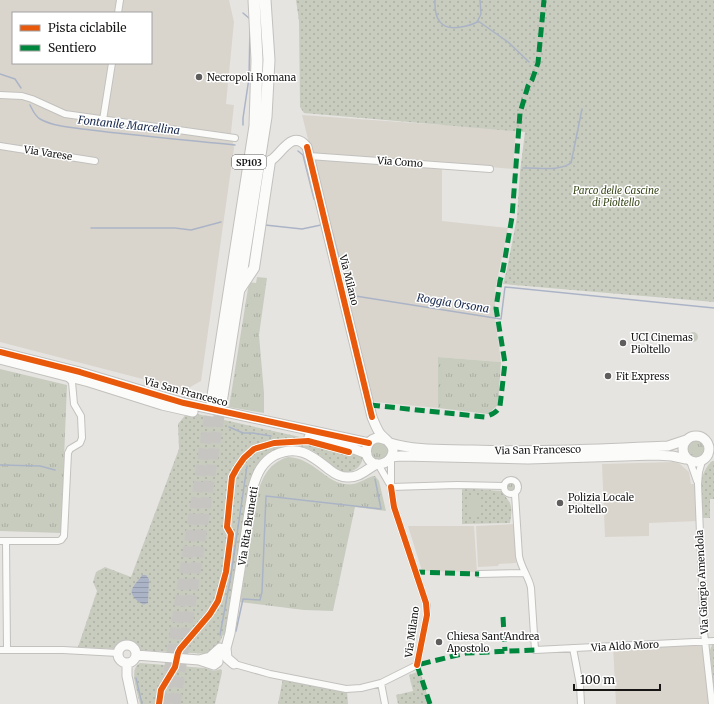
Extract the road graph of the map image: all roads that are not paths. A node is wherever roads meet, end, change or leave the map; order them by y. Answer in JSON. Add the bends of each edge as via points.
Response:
{"nodes":[{"id":1,"x":120,"y":0,"type":"edge"},
{"id":2,"x":250,"y":0,"type":"edge"},
{"id":3,"x":254,"y":0,"type":"edge"},
{"id":4,"x":265,"y":0,"type":"edge"},
{"id":5,"x":118,"y":12,"type":"edge"},
{"id":6,"x":112,"y":64,"type":"edge"},
{"id":7,"x":0,"y":95,"type":"edge"},
{"id":8,"x":103,"y":120,"type":"junction"},
{"id":9,"x":235,"y":138,"type":"dead end"},
{"id":10,"x":0,"y":146,"type":"edge"},
{"id":11,"x":308,"y":152,"type":"junction"},
{"id":12,"x":95,"y":161,"type":"dead end"},
{"id":13,"x":270,"y":161,"type":"joint"},
{"id":14,"x":490,"y":169,"type":"dead end"},
{"id":15,"x":235,"y":259,"type":"junction"},
{"id":16,"x":240,"y":289,"type":"junction"},
{"id":17,"x":0,"y":352,"type":"edge"},
{"id":18,"x":0,"y":359,"type":"edge"},
{"id":19,"x":65,"y":376,"type":"junction"},
{"id":20,"x":89,"y":382,"type":"junction"},
{"id":21,"x":74,"y":396,"type":"junction"},
{"id":22,"x":372,"y":417,"type":"junction"},
{"id":23,"x":686,"y":440,"type":"junction"},
{"id":24,"x":388,"y":441,"type":"junction"},
{"id":25,"x":370,"y":442,"type":"junction"},
{"id":26,"x":711,"y":443,"type":"edge"},
{"id":27,"x":367,"y":455,"type":"junction"},
{"id":28,"x":391,"y":457,"type":"junction"},
{"id":29,"x":714,"y":457,"type":"edge"},
{"id":30,"x":688,"y":460,"type":"junction"},
{"id":31,"x":703,"y":460,"type":"junction"},
{"id":32,"x":377,"y":464,"type":"junction"},
{"id":33,"x":352,"y":477,"type":"junction"},
{"id":34,"x":698,"y":484,"type":"junction"},
{"id":35,"x":504,"y":486,"type":"junction"},
{"id":36,"x":391,"y":487,"type":"junction"},
{"id":37,"x":515,"y":494,"type":"junction"},
{"id":38,"x":3,"y":541,"type":"edge"},
{"id":39,"x":525,"y":572,"type":"junction"},
{"id":40,"x":479,"y":574,"type":"dead end"},
{"id":41,"x":705,"y":642,"type":"junction"},
{"id":42,"x":714,"y":642,"type":"edge"},
{"id":43,"x":227,"y":644,"type":"junction"},
{"id":44,"x":573,"y":648,"type":"junction"},
{"id":45,"x":7,"y":649,"type":"junction"},
{"id":46,"x":0,"y":650,"type":"edge"},
{"id":47,"x":118,"y":653,"type":"junction"},
{"id":48,"x":136,"y":655,"type":"junction"},
{"id":49,"x":214,"y":660,"type":"junction"},
{"id":50,"x":127,"y":663,"type":"junction"},
{"id":51,"x":235,"y":665,"type":"junction"},
{"id":52,"x":381,"y":683,"type":"junction"},
{"id":53,"x":133,"y":704,"type":"edge"},
{"id":54,"x":385,"y":704,"type":"edge"},
{"id":55,"x":580,"y":704,"type":"edge"},
{"id":56,"x":712,"y":704,"type":"edge"}],
"edges":[{"from":1,"to":5,"type":"street"},
{"from":2,"to":15,"type":"highway","number":"SP103","via":[[253,43],[251,111]]},
{"from":3,"to":15,"type":"highway","number":"SP103","via":[[256,117]]},
{"from":4,"to":16,"type":"highway","number":"SP103","via":[[269,60],[267,112]]},
{"from":6,"to":8,"type":"street"},
{"from":7,"to":8,"type":"street","via":[[22,96],[65,114]]},
{"from":8,"to":9,"type":"street"},
{"from":10,"to":12,"type":"street","name":"Via Varese"},
{"from":11,"to":13,"type":"street","number":"SP103","via":[[301,142],[296,141],[287,144]]},
{"from":11,"to":14,"type":"street","name":"Via Como"},
{"from":11,"to":22,"type":"street","name":"Via Milano"},
{"from":13,"to":16,"type":"main road","via":[[254,268]]},
{"from":15,"to":16,"type":"highway","number":"SP103","via":[[225,322],[217,403]]},
{"from":17,"to":25,"type":"street","name":"Via San Francesco","via":[[80,372],[184,403]]},
{"from":18,"to":19,"type":"street","name":"Via San Francesco"},
{"from":19,"to":20,"type":"street","name":"Via San Francesco"},
{"from":19,"to":21,"type":"street","via":[[72,382]]},
{"from":20,"to":21,"type":"street","via":[[81,384]]},
{"from":20,"to":27,"type":"street","name":"Via San Francesco","via":[[162,405],[344,445]]},
{"from":21,"to":38,"type":"street","via":[[74,404],[81,416],[82,438],[68,453],[64,534],[60,540]]},
{"from":22,"to":24,"type":"street","name":"Via Milano","via":[[378,430]]},
{"from":22,"to":25,"type":"street","name":"Via Milano"},
{"from":23,"to":24,"type":"street","name":"Via San Francesco","via":[[668,446],[526,451],[402,446]]},
{"from":23,"to":26,"type":"street","via":[[691,436],[697,436]]},
{"from":23,"to":30,"type":"street","via":[[682,451]]},
{"from":24,"to":25,"type":"street","via":[[380,438]]},
{"from":24,"to":28,"type":"street","via":[[392,449]]},
{"from":25,"to":27,"type":"street"},
{"from":26,"to":31,"type":"street","via":[[709,452]]},
{"from":27,"to":32,"type":"street"},
{"from":27,"to":33,"type":"street","via":[[364,469]]},
{"from":28,"to":30,"type":"street","name":"Via San Francesco","via":[[528,460],[656,455]]},
{"from":28,"to":32,"type":"street","via":[[386,462]]},
{"from":28,"to":36,"type":"street","name":"Via Milano"},
{"from":29,"to":31,"type":"street"},
{"from":30,"to":31,"type":"street","via":[[696,463]]},
{"from":30,"to":34,"type":"street","name":"Via Giorgio Amendola"},
{"from":31,"to":34,"type":"street","name":"Via Giorgio Amendola"},
{"from":32,"to":33,"type":"street"},
{"from":32,"to":36,"type":"street","name":"Via Milano"},
{"from":33,"to":43,"type":"street","name":"Via Rita Brunetti","via":[[338,475],[309,455],[298,451],[277,455],[262,466],[254,487]]},
{"from":34,"to":41,"type":"street","name":"Via Giorgio Amendola"},
{"from":35,"to":36,"type":"street"},
{"from":35,"to":37,"type":"street","via":[[506,493]]},
{"from":35,"to":37,"type":"street","via":[[509,480],[516,481],[519,488]]},
{"from":36,"to":52,"type":"street","name":"Via Milano","via":[[394,507],[427,606],[427,615],[418,665]]},
{"from":37,"to":39,"type":"street","via":[[518,554]]},
{"from":38,"to":45,"type":"street"},
{"from":39,"to":40,"type":"street"},
{"from":39,"to":44,"type":"street","name":"Via Aldo Moro","via":[[531,588],[535,650]]},
{"from":41,"to":42,"type":"street","name":"Via Aldo Moro"},
{"from":41,"to":44,"type":"street","name":"Via Aldo Moro"},
{"from":41,"to":56,"type":"street","name":"Via Giorgio Amendola"},
{"from":43,"to":49,"type":"street","name":"Via Rita Brunetti"},
{"from":43,"to":51,"type":"street","via":[[228,658]]},
{"from":44,"to":55,"type":"street","via":[[580,685]]},
{"from":45,"to":46,"type":"street"},
{"from":45,"to":47,"type":"street"},
{"from":47,"to":48,"type":"street","via":[[121,648],[129,645]]},
{"from":47,"to":50,"type":"street","via":[[120,660]]},
{"from":48,"to":49,"type":"street"},
{"from":48,"to":50,"type":"street"},
{"from":49,"to":51,"type":"street"},
{"from":50,"to":53,"type":"street"},
{"from":51,"to":52,"type":"street","via":[[346,689]]},
{"from":52,"to":54,"type":"street"}]}
